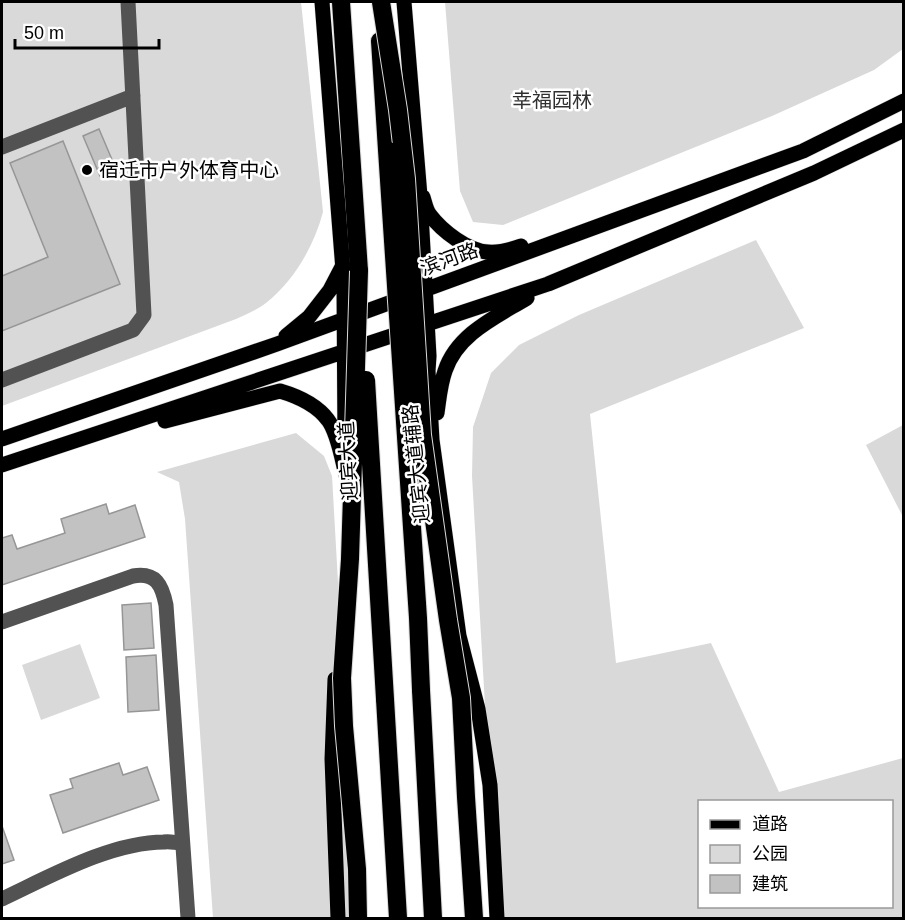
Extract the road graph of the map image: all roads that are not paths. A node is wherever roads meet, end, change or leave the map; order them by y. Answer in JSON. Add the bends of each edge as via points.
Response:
{"nodes":[{"id":1,"x":128,"y":2,"type":"edge"},
{"id":2,"x":322,"y":2,"type":"edge"},
{"id":3,"x":341,"y":2,"type":"edge"},
{"id":4,"x":379,"y":2,"type":"edge"},
{"id":5,"x":404,"y":2,"type":"edge"},
{"id":6,"x":133,"y":96,"type":"junction"},
{"id":7,"x":903,"y":101,"type":"edge"},
{"id":8,"x":903,"y":130,"type":"edge"},
{"id":9,"x":813,"y":146,"type":"junction"},
{"id":10,"x":2,"y":147,"type":"edge"},
{"id":11,"x":419,"y":187,"type":"junction"},
{"id":12,"x":351,"y":268,"type":"junction"},
{"id":13,"x":548,"y":284,"type":"junction"},
{"id":14,"x":425,"y":290,"type":"junction"},
{"id":15,"x":344,"y":320,"type":"junction"},
{"id":16,"x":427,"y":324,"type":"junction"},
{"id":17,"x":277,"y":344,"type":"junction"},
{"id":18,"x":345,"y":352,"type":"junction"},
{"id":19,"x":2,"y":380,"type":"edge"},
{"id":20,"x":2,"y":439,"type":"edge"},
{"id":21,"x":432,"y":440,"type":"junction"},
{"id":22,"x":2,"y":467,"type":"edge"},
{"id":23,"x":346,"y":475,"type":"junction"},
{"id":24,"x":2,"y":622,"type":"edge"},
{"id":25,"x":182,"y":843,"type":"junction"},
{"id":26,"x":2,"y":899,"type":"edge"},
{"id":27,"x":188,"y":918,"type":"edge"},
{"id":28,"x":338,"y":918,"type":"edge"},
{"id":29,"x":358,"y":918,"type":"edge"},
{"id":30,"x":398,"y":918,"type":"edge"},
{"id":31,"x":433,"y":918,"type":"edge"},
{"id":32,"x":474,"y":918,"type":"edge"},
{"id":33,"x":497,"y":918,"type":"edge"}],
"edges":[{"from":1,"to":6,"type":"lane"},
{"from":2,"to":12,"type":"main road"},
{"from":3,"to":12,"type":"highway","name":"迎宾大道"},
{"from":4,"to":31,"type":"highway","bridge":true},
{"from":4,"to":32,"type":"highway","bridge":true,"via":[[406,179],[422,435],[461,698]]},
{"from":5,"to":11,"type":"main road","name":"迎宾大道辅路"},
{"from":6,"to":10,"type":"lane"},
{"from":6,"to":19,"type":"lane","via":[[144,315],[133,330]]},
{"from":7,"to":9,"type":"main road","name":"滨河路"},
{"from":8,"to":13,"type":"main road","via":[[814,173]]},
{"from":9,"to":11,"type":"main road","via":[[673,189],[506,251],[487,252],[450,236],[429,214]]},
{"from":9,"to":14,"type":"main road","name":"滨河路"},
{"from":11,"to":14,"type":"main road","name":"迎宾大道辅路"},
{"from":12,"to":15,"type":"main road"},
{"from":12,"to":17,"type":"main road","via":[[309,317]]},
{"from":12,"to":29,"type":"highway","bridge":true,"via":[[350,559],[342,678]]},
{"from":12,"to":30,"type":"highway","name":"迎宾大道","bridge":true},
{"from":13,"to":16,"type":"main road"},
{"from":13,"to":21,"type":"main road","via":[[460,344],[445,371]]},
{"from":14,"to":15,"type":"main road","name":"滨河路"},
{"from":14,"to":16,"type":"main road","name":"迎宾大道辅路"},
{"from":15,"to":17,"type":"main road","name":"滨河路"},
{"from":15,"to":18,"type":"main road"},
{"from":16,"to":18,"type":"main road"},
{"from":16,"to":21,"type":"main road","name":"迎宾大道辅路"},
{"from":17,"to":20,"type":"main road","name":"滨河路"},
{"from":18,"to":22,"type":"main road"},
{"from":18,"to":23,"type":"main road"},
{"from":21,"to":33,"type":"main road","name":"迎宾大道辅路","via":[[459,636],[478,709],[490,785]]},
{"from":22,"to":23,"type":"main road","via":[[280,391],[297,396],[329,421]]},
{"from":23,"to":28,"type":"main road","via":[[332,759]]},
{"from":24,"to":25,"type":"lane","via":[[133,576],[142,574],[158,582],[166,605]]},
{"from":25,"to":26,"type":"lane","via":[[143,844],[110,851]]},
{"from":25,"to":27,"type":"lane"}]}
